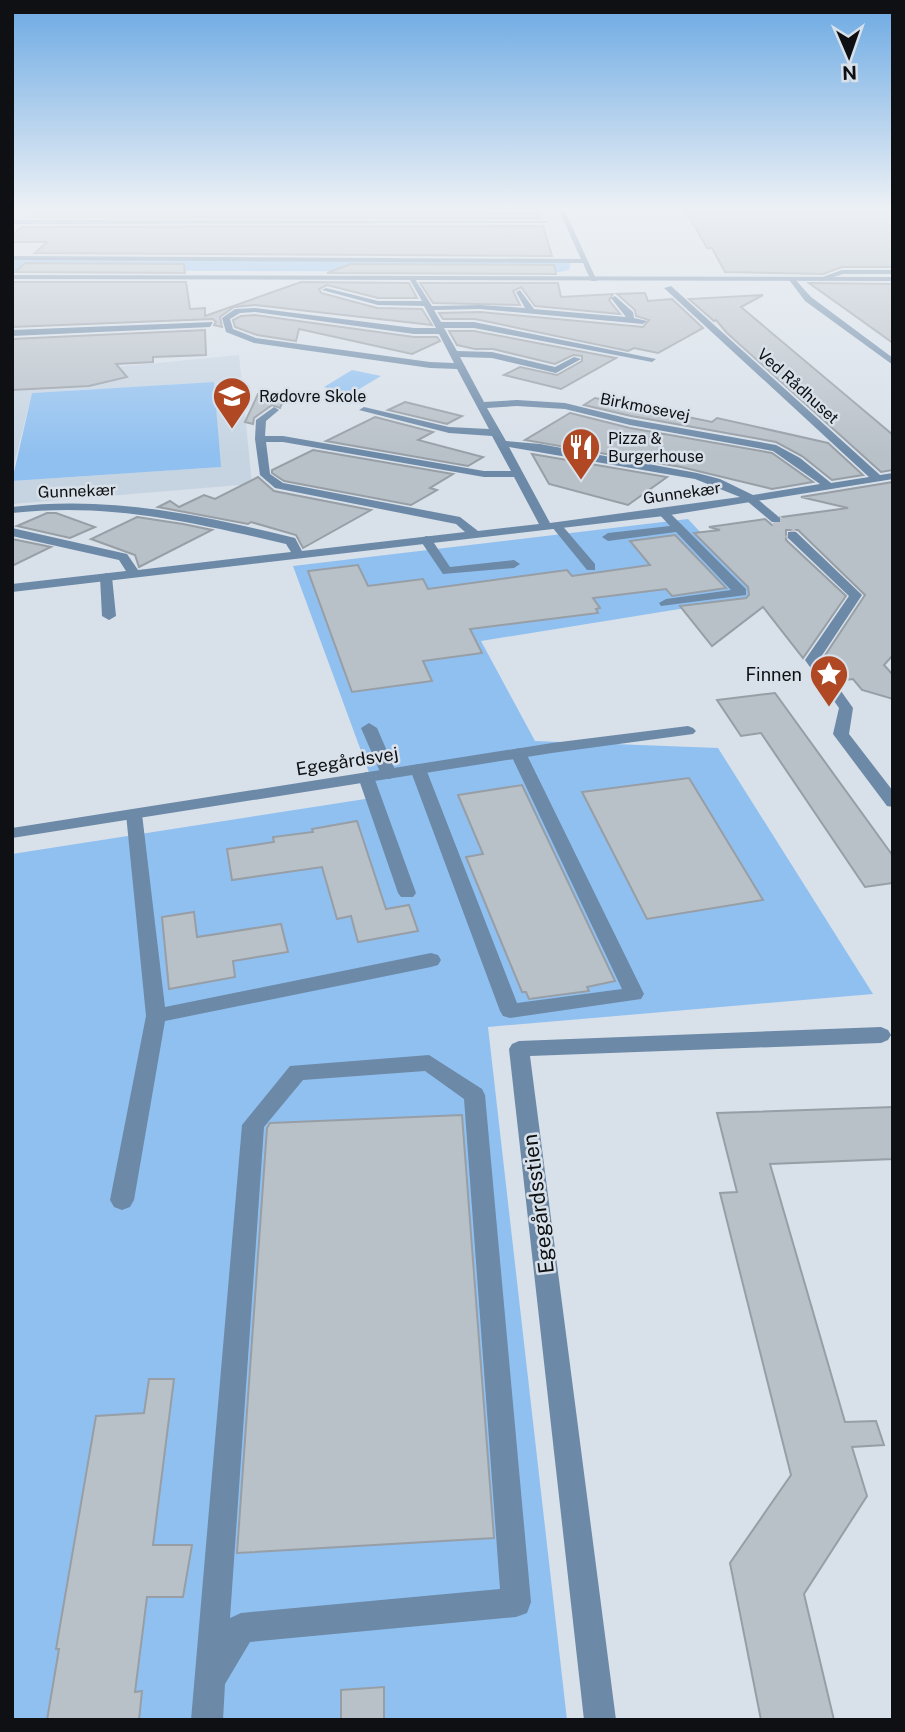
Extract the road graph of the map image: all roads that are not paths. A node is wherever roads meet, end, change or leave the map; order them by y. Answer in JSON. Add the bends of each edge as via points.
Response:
{"nodes":[{"id":1,"x":333,"y":292,"type":"edge"},
{"id":2,"x":421,"y":292,"type":"edge"},
{"id":3,"x":520,"y":292,"type":"dead end"},
{"id":4,"x":672,"y":292,"type":"edge"},
{"id":5,"x":801,"y":292,"type":"edge"},
{"id":6,"x":615,"y":298,"type":"dead end"},
{"id":7,"x":429,"y":306,"type":"junction"},
{"id":8,"x":531,"y":311,"type":"junction"},
{"id":9,"x":630,"y":320,"type":"junction"},
{"id":10,"x":643,"y":321,"type":"dead end"},
{"id":11,"x":210,"y":324,"type":"dead end"},
{"id":12,"x":441,"y":328,"type":"junction"},
{"id":13,"x":12,"y":332,"type":"edge"},
{"id":14,"x":455,"y":354,"type":"junction"},
{"id":15,"x":577,"y":359,"type":"dead end"},
{"id":16,"x":652,"y":359,"type":"dead end"},
{"id":17,"x":893,"y":362,"type":"edge"},
{"id":18,"x":462,"y":366,"type":"junction"},
{"id":19,"x":482,"y":405,"type":"junction"},
{"id":20,"x":364,"y":410,"type":"dead end"},
{"id":21,"x":287,"y":414,"type":"dead end"},
{"id":22,"x":497,"y":433,"type":"junction"},
{"id":23,"x":260,"y":439,"type":"junction"},
{"id":24,"x":503,"y":444,"type":"junction"},
{"id":25,"x":519,"y":474,"type":"junction"},
{"id":26,"x":893,"y":476,"type":"edge"},
{"id":27,"x":877,"y":478,"type":"junction"},
{"id":28,"x":830,"y":487,"type":"junction"},
{"id":29,"x":751,"y":499,"type":"junction"},
{"id":30,"x":12,"y":510,"type":"edge"},
{"id":31,"x":664,"y":513,"type":"junction"},
{"id":32,"x":776,"y":520,"type":"tunnel mouth"},
{"id":33,"x":551,"y":525,"type":"junction"},
{"id":34,"x":678,"y":528,"type":"junction"},
{"id":35,"x":12,"y":532,"type":"edge"},
{"id":36,"x":474,"y":534,"type":"junction"},
{"id":37,"x":792,"y":535,"type":"tunnel mouth"},
{"id":38,"x":608,"y":537,"type":"dead end"},
{"id":39,"x":426,"y":540,"type":"junction"},
{"id":40,"x":298,"y":555,"type":"junction"},
{"id":41,"x":514,"y":564,"type":"dead end"},
{"id":42,"x":591,"y":567,"type":"dead end"},
{"id":43,"x":134,"y":574,"type":"junction"},
{"id":44,"x":106,"y":577,"type":"junction"},
{"id":45,"x":12,"y":588,"type":"edge"},
{"id":46,"x":666,"y":603,"type":"dead end"},
{"id":47,"x":109,"y":616,"type":"dead end"},
{"id":48,"x":369,"y":728,"type":"dead end"},
{"id":49,"x":688,"y":731,"type":"dead end"},
{"id":50,"x":518,"y":753,"type":"junction"},
{"id":51,"x":418,"y":769,"type":"junction"},
{"id":52,"x":389,"y":774,"type":"junction"},
{"id":53,"x":366,"y":777,"type":"junction"},
{"id":54,"x":893,"y":803,"type":"edge"},
{"id":55,"x":134,"y":814,"type":"junction"},
{"id":56,"x":12,"y":832,"type":"edge"},
{"id":57,"x":407,"y":893,"type":"dead end"},
{"id":58,"x":431,"y":960,"type":"dead end"},
{"id":59,"x":156,"y":1016,"type":"junction"},
{"id":60,"x":881,"y":1035,"type":"dead end"},
{"id":61,"x":122,"y":1200,"type":"dead end"},
{"id":62,"x":210,"y":1681,"type":"junction"},
{"id":63,"x":207,"y":1720,"type":"edge"},
{"id":64,"x":600,"y":1720,"type":"edge"}],
"edges":[{"from":1,"to":7,"type":"street","via":[[378,303]]},
{"from":2,"to":7,"type":"street"},
{"from":3,"to":8,"type":"street"},
{"from":4,"to":27,"type":"street","name":"Ved Rådhuset"},
{"from":5,"to":17,"type":"street"},
{"from":6,"to":9,"type":"street"},
{"from":7,"to":8,"type":"street"},
{"from":7,"to":12,"type":"street"},
{"from":8,"to":9,"type":"street"},
{"from":9,"to":10,"type":"street"},
{"from":11,"to":13,"type":"street"},
{"from":12,"to":14,"type":"street"},
{"from":12,"to":16,"type":"street","via":[[474,326]]},
{"from":12,"to":18,"type":"street","via":[[414,331],[255,310],[237,311],[226,318],[229,330],[254,340]]},
{"from":14,"to":15,"type":"street","via":[[492,355],[556,370]]},
{"from":14,"to":18,"type":"street"},
{"from":18,"to":19,"type":"street"},
{"from":19,"to":22,"type":"street"},
{"from":19,"to":28,"type":"street","name":"Birkmosevej","via":[[565,406],[776,448]]},
{"from":20,"to":22,"type":"street","via":[[449,430]]},
{"from":21,"to":23,"type":"street","via":[[269,409],[261,420]]},
{"from":22,"to":24,"type":"street"},
{"from":23,"to":25,"type":"street","via":[[283,439],[484,474]]},
{"from":23,"to":36,"type":"street","via":[[265,475],[279,486],[460,521]]},
{"from":24,"to":25,"type":"street"},
{"from":24,"to":29,"type":"street","via":[[694,476],[728,485]]},
{"from":25,"to":33,"type":"street"},
{"from":26,"to":27,"type":"street","name":"Gunnekær"},
{"from":27,"to":28,"type":"street","name":"Gunnekær"},
{"from":28,"to":29,"type":"street","name":"Gunnekær"},
{"from":29,"to":31,"type":"street","name":"Gunnekær"},
{"from":29,"to":32,"type":"street"},
{"from":30,"to":40,"type":"street","name":"Gunnekær","via":[[99,504],[142,508],[291,541]]},
{"from":31,"to":33,"type":"street","name":"Gunnekær"},
{"from":31,"to":34,"type":"street"},
{"from":33,"to":36,"type":"street","name":"Gunnekær"},
{"from":33,"to":42,"type":"street"},
{"from":34,"to":38,"type":"street"},
{"from":34,"to":46,"type":"street","via":[[741,593]]},
{"from":35,"to":43,"type":"street","via":[[123,557]]},
{"from":36,"to":39,"type":"street","name":"Gunnekær"},
{"from":37,"to":54,"type":"street","via":[[856,595],[812,660],[846,708],[841,734]]},
{"from":39,"to":40,"type":"street","name":"Gunnekær"},
{"from":39,"to":41,"type":"street","via":[[447,571]]},
{"from":40,"to":43,"type":"street","name":"Gunnekær"},
{"from":43,"to":44,"type":"street","name":"Gunnekær"},
{"from":44,"to":45,"type":"street","name":"Gunnekær"},
{"from":44,"to":47,"type":"street"},
{"from":48,"to":52,"type":"street"},
{"from":49,"to":50,"type":"street","name":"Egegårdsvej"},
{"from":50,"to":51,"type":"street","name":"Egegårdsvej"},
{"from":50,"to":51,"type":"street","via":[[634,994],[510,1011]]},
{"from":51,"to":52,"type":"street","name":"Egegårdsvej"},
{"from":52,"to":53,"type":"street","name":"Egegårdsvej"},
{"from":53,"to":55,"type":"street","name":"Egegårdsvej"},
{"from":53,"to":57,"type":"street"},
{"from":55,"to":56,"type":"street","name":"Egegårdsvej"},
{"from":55,"to":59,"type":"street"},
{"from":58,"to":59,"type":"street"},
{"from":59,"to":61,"type":"street"},
{"from":60,"to":64,"type":"street","name":"Egegårdsstien","via":[[519,1049]]},
{"from":62,"to":62,"type":"street","via":[[241,1628],[516,1602],[474,1094],[429,1063],[297,1072],[253,1125]]},
{"from":62,"to":63,"type":"street"}]}
